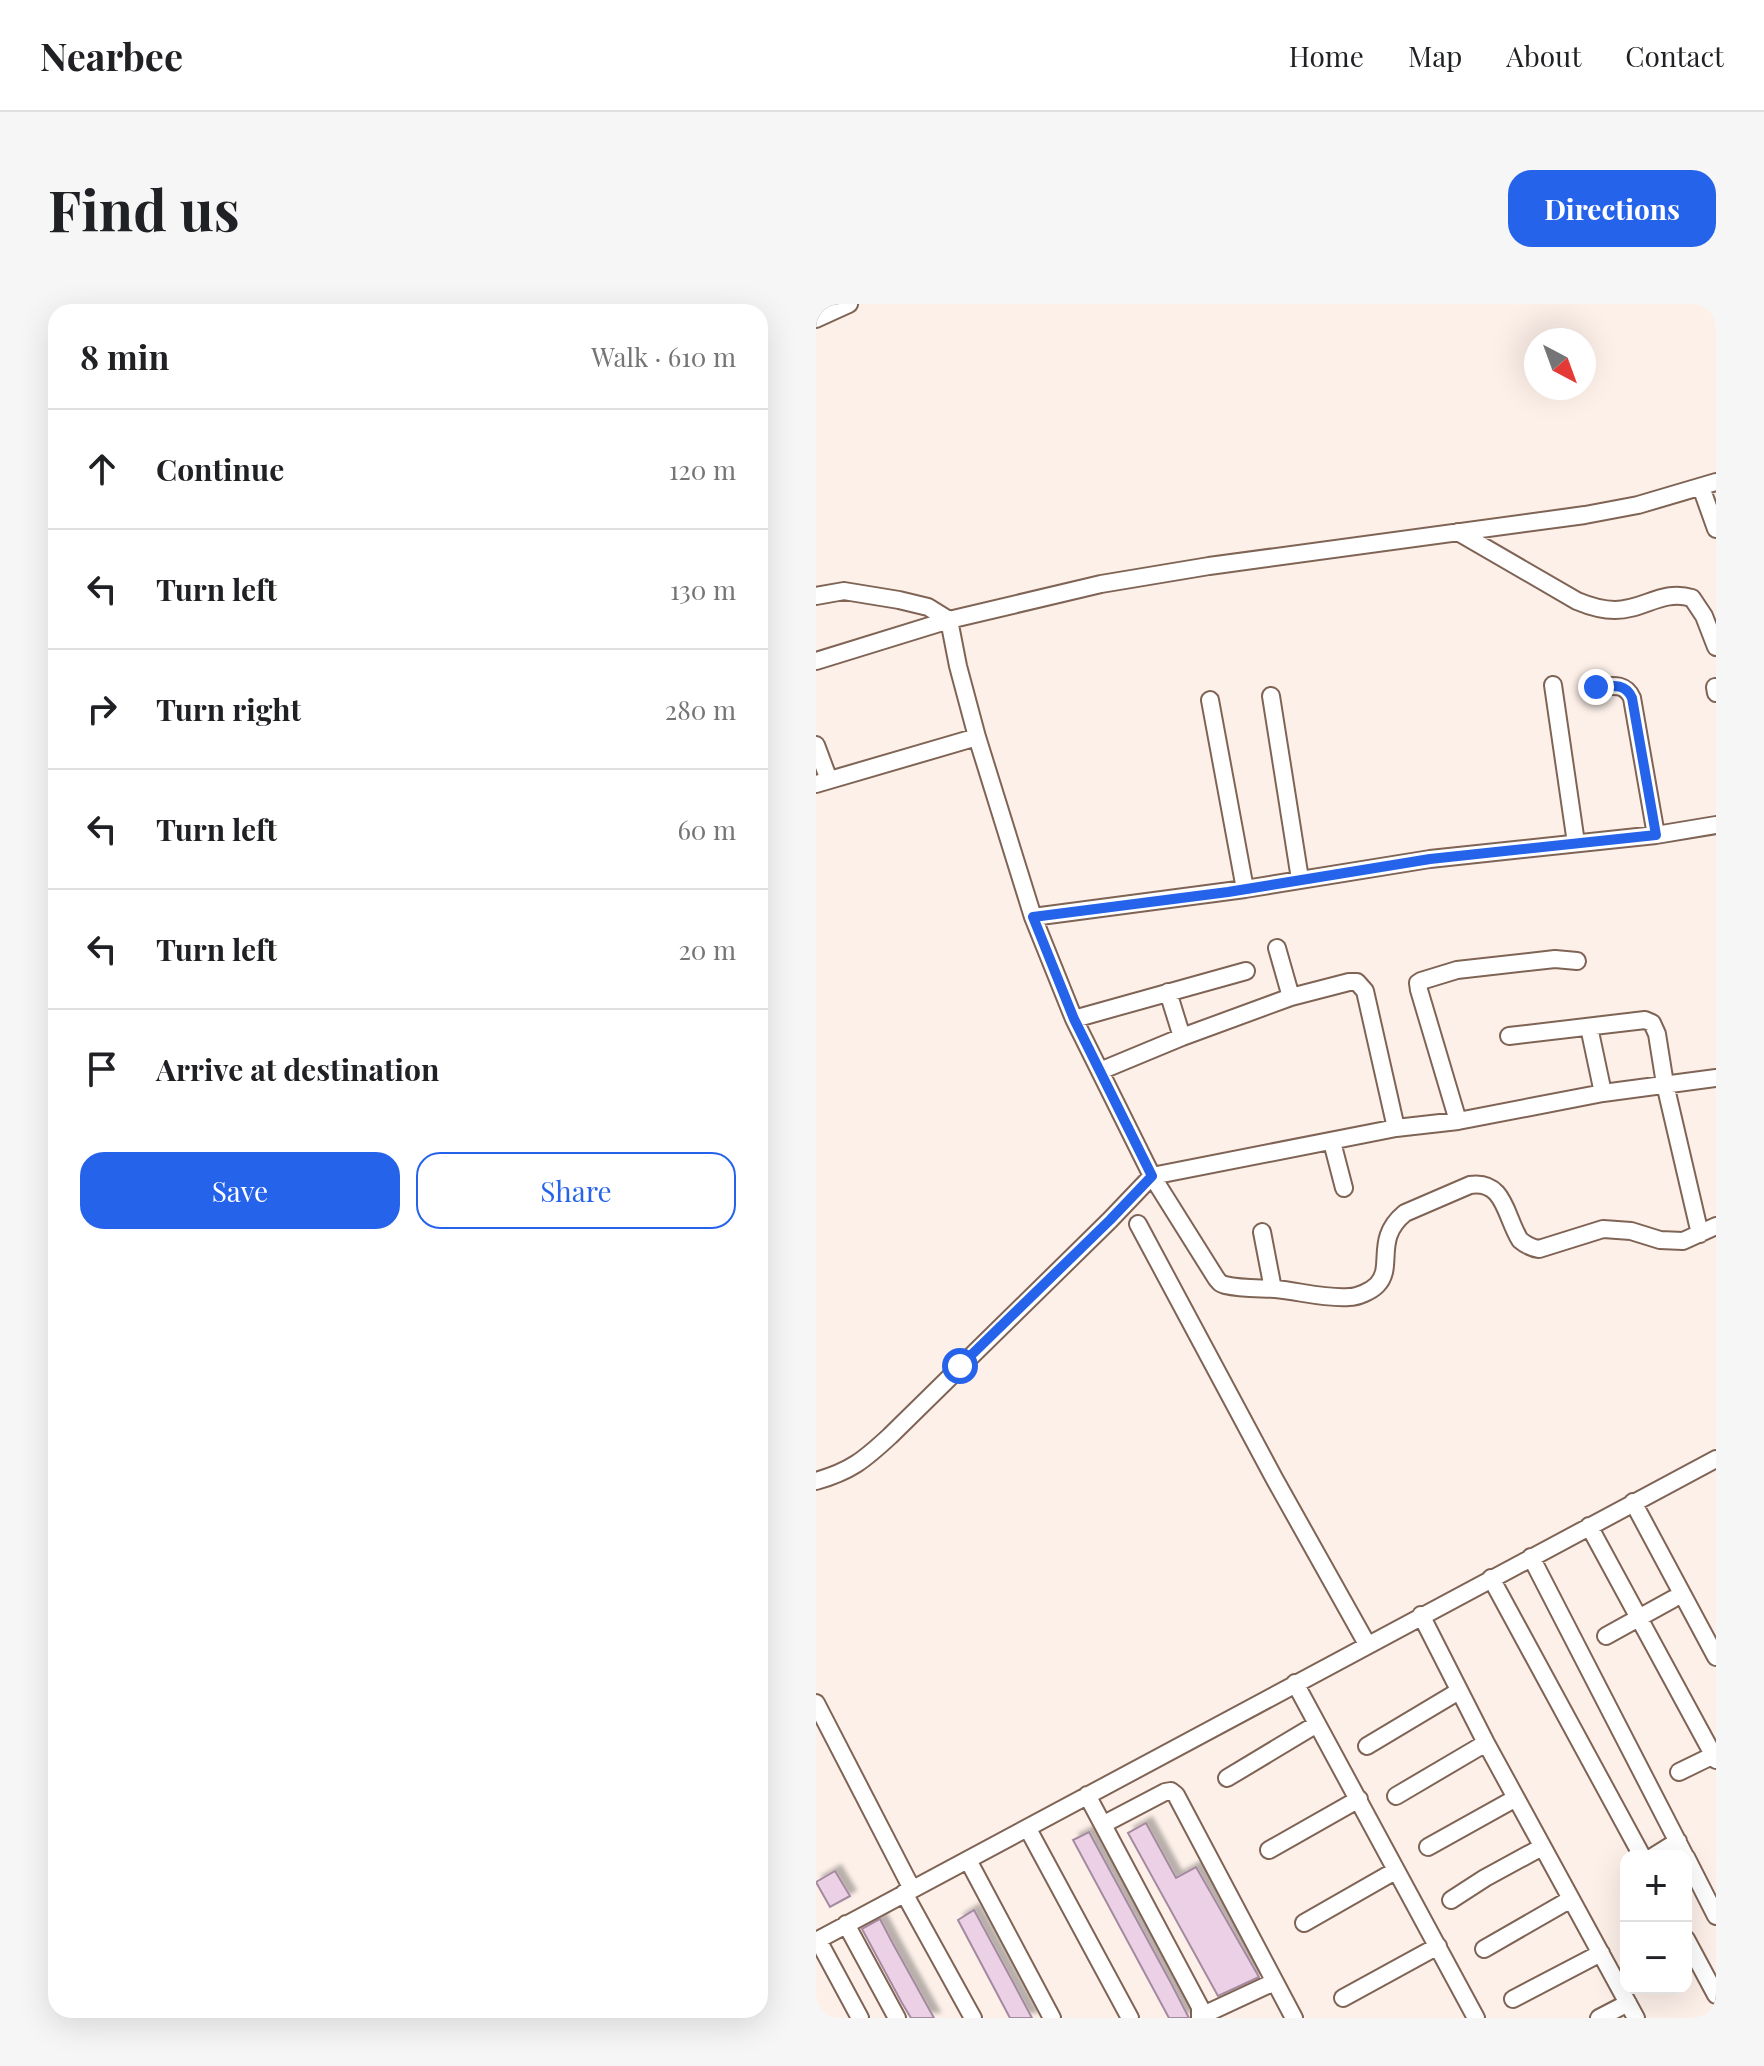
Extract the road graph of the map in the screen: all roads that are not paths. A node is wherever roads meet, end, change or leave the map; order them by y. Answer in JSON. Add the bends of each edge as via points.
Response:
{"nodes":[{"id":1,"x":849,"y":304,"type":"edge"},
{"id":2,"x":816,"y":319,"type":"edge"},
{"id":3,"x":1708,"y":485,"type":"edge"},
{"id":4,"x":1716,"y":529,"type":"edge"},
{"id":5,"x":1458,"y":532,"type":"junction"},
{"id":6,"x":816,"y":596,"type":"edge"},
{"id":7,"x":949,"y":620,"type":"junction"},
{"id":8,"x":1716,"y":647,"type":"edge"},
{"id":9,"x":816,"y":661,"type":"edge"},
{"id":10,"x":1553,"y":685,"type":"dead end"},
{"id":11,"x":1596,"y":687,"type":"dead end"},
{"id":12,"x":1271,"y":696,"type":"dead end"},
{"id":13,"x":1210,"y":700,"type":"dead end"},
{"id":14,"x":977,"y":737,"type":"junction"},
{"id":15,"x":816,"y":745,"type":"edge"},
{"id":16,"x":822,"y":782,"type":"edge"},
{"id":17,"x":1716,"y":825,"type":"edge"},
{"id":18,"x":1656,"y":835,"type":"junction"},
{"id":19,"x":1576,"y":843,"type":"junction"},
{"id":20,"x":1300,"y":879,"type":"junction"},
{"id":21,"x":1245,"y":889,"type":"junction"},
{"id":22,"x":1036,"y":927,"type":"junction"},
{"id":23,"x":1277,"y":948,"type":"dead end"},
{"id":24,"x":1577,"y":961,"type":"dead end"},
{"id":25,"x":1246,"y":971,"type":"dead end"},
{"id":26,"x":1168,"y":992,"type":"junction"},
{"id":27,"x":1291,"y":997,"type":"junction"},
{"id":28,"x":1074,"y":1019,"type":"junction"},
{"id":29,"x":1589,"y":1027,"type":"junction"},
{"id":30,"x":1509,"y":1036,"type":"dead end"},
{"id":31,"x":1182,"y":1037,"type":"junction"},
{"id":32,"x":1100,"y":1071,"type":"junction"},
{"id":33,"x":1716,"y":1078,"type":"edge"},
{"id":34,"x":1665,"y":1084,"type":"junction"},
{"id":35,"x":1603,"y":1093,"type":"junction"},
{"id":36,"x":1458,"y":1121,"type":"junction"},
{"id":37,"x":1396,"y":1128,"type":"junction"},
{"id":38,"x":1332,"y":1142,"type":"junction"},
{"id":39,"x":1152,"y":1176,"type":"junction"},
{"id":40,"x":1344,"y":1188,"type":"dead end"},
{"id":41,"x":1138,"y":1224,"type":"dead end"},
{"id":42,"x":1716,"y":1226,"type":"edge"},
{"id":43,"x":1262,"y":1232,"type":"dead end"},
{"id":44,"x":1700,"y":1234,"type":"junction"},
{"id":45,"x":1273,"y":1289,"type":"junction"},
{"id":46,"x":1716,"y":1459,"type":"edge"},
{"id":47,"x":816,"y":1481,"type":"edge"},
{"id":48,"x":1633,"y":1502,"type":"junction"},
{"id":49,"x":1589,"y":1526,"type":"junction"},
{"id":50,"x":1531,"y":1557,"type":"junction"},
{"id":51,"x":1491,"y":1578,"type":"junction"},
{"id":52,"x":1673,"y":1599,"type":"dead end"},
{"id":53,"x":1421,"y":1615,"type":"junction"},
{"id":54,"x":1639,"y":1618,"type":"junction"},
{"id":55,"x":1606,"y":1636,"type":"dead end"},
{"id":56,"x":1367,"y":1644,"type":"junction"},
{"id":57,"x":1716,"y":1657,"type":"edge"},
{"id":58,"x":1295,"y":1683,"type":"junction"},
{"id":59,"x":1459,"y":1691,"type":"junction"},
{"id":60,"x":816,"y":1703,"type":"edge"},
{"id":61,"x":1317,"y":1724,"type":"junction"},
{"id":62,"x":1486,"y":1743,"type":"junction"},
{"id":63,"x":1367,"y":1746,"type":"dead end"},
{"id":64,"x":1715,"y":1756,"type":"edge"},
{"id":65,"x":1679,"y":1772,"type":"dead end"},
{"id":66,"x":1227,"y":1778,"type":"dead end"},
{"id":67,"x":1087,"y":1795,"type":"junction"},
{"id":68,"x":1396,"y":1796,"type":"dead end"},
{"id":69,"x":1516,"y":1798,"type":"junction"},
{"id":70,"x":1359,"y":1799,"type":"junction"},
{"id":71,"x":1104,"y":1824,"type":"junction"},
{"id":72,"x":1028,"y":1829,"type":"junction"},
{"id":73,"x":1428,"y":1847,"type":"dead end"},
{"id":74,"x":1542,"y":1847,"type":"junction"},
{"id":75,"x":1269,"y":1850,"type":"dead end"},
{"id":76,"x":1639,"y":1850,"type":"edge"},
{"id":77,"x":1682,"y":1850,"type":"edge"},
{"id":78,"x":968,"y":1860,"type":"junction"},
{"id":79,"x":1692,"y":1869,"type":"edge"},
{"id":80,"x":1395,"y":1871,"type":"junction"},
{"id":81,"x":908,"y":1891,"type":"junction"},
{"id":82,"x":1571,"y":1899,"type":"junction"},
{"id":83,"x":1451,"y":1900,"type":"dead end"},
{"id":84,"x":1716,"y":1916,"type":"edge"},
{"id":85,"x":1304,"y":1923,"type":"dead end"},
{"id":86,"x":846,"y":1924,"type":"junction"},
{"id":87,"x":817,"y":1940,"type":"edge"},
{"id":88,"x":1438,"y":1946,"type":"junction"},
{"id":89,"x":1484,"y":1949,"type":"dead end"},
{"id":90,"x":1692,"y":1950,"type":"edge"},
{"id":91,"x":1601,"y":1953,"type":"junction"},
{"id":92,"x":1274,"y":1982,"type":"junction"},
{"id":93,"x":1716,"y":1995,"type":"edge"},
{"id":94,"x":1343,"y":1998,"type":"dead end"},
{"id":95,"x":1513,"y":1999,"type":"dead end"},
{"id":96,"x":1632,"y":2010,"type":"edge"},
{"id":97,"x":1201,"y":2017,"type":"edge"},
{"id":98,"x":860,"y":2018,"type":"edge"},
{"id":99,"x":897,"y":2018,"type":"edge"},
{"id":100,"x":973,"y":2018,"type":"edge"},
{"id":101,"x":1052,"y":2018,"type":"edge"},
{"id":102,"x":1130,"y":2018,"type":"edge"},
{"id":103,"x":1294,"y":2018,"type":"edge"},
{"id":104,"x":1475,"y":2018,"type":"edge"},
{"id":105,"x":1599,"y":2018,"type":"edge"}],
"edges":[{"from":1,"to":2,"type":"street"},
{"from":3,"to":4,"type":"street"},
{"from":3,"to":5,"type":"street","via":[[1585,515]]},
{"from":5,"to":7,"type":"street","via":[[1101,584]]},
{"from":5,"to":8,"type":"street","via":[[1596,608],[1627,609],[1672,595],[1692,598]]},
{"from":6,"to":7,"type":"street","via":[[862,593],[928,607]]},
{"from":7,"to":9,"type":"street"},
{"from":7,"to":14,"type":"street"},
{"from":10,"to":19,"type":"street"},
{"from":11,"to":18,"type":"street","via":[[1620,686],[1632,698]]},
{"from":12,"to":20,"type":"street"},
{"from":13,"to":21,"type":"street"},
{"from":14,"to":16,"type":"street"},
{"from":14,"to":22,"type":"street"},
{"from":15,"to":16,"type":"street"},
{"from":17,"to":18,"type":"street"},
{"from":18,"to":19,"type":"street"},
{"from":19,"to":20,"type":"street"},
{"from":20,"to":21,"type":"street"},
{"from":21,"to":22,"type":"street"},
{"from":22,"to":28,"type":"street"},
{"from":23,"to":27,"type":"street"},
{"from":24,"to":36,"type":"street","via":[[1457,970],[1418,983]]},
{"from":25,"to":26,"type":"street"},
{"from":26,"to":28,"type":"street"},
{"from":26,"to":31,"type":"street"},
{"from":27,"to":31,"type":"street"},
{"from":27,"to":37,"type":"street","via":[[1349,982],[1363,987]]},
{"from":28,"to":32,"type":"street"},
{"from":29,"to":30,"type":"street"},
{"from":29,"to":34,"type":"street","via":[[1649,1020],[1657,1034]]},
{"from":29,"to":35,"type":"street"},
{"from":31,"to":32,"type":"street"},
{"from":32,"to":39,"type":"street"},
{"from":33,"to":34,"type":"street"},
{"from":34,"to":35,"type":"street"},
{"from":34,"to":44,"type":"street"},
{"from":35,"to":36,"type":"street"},
{"from":36,"to":37,"type":"street"},
{"from":37,"to":38,"type":"street"},
{"from":38,"to":39,"type":"street"},
{"from":38,"to":40,"type":"street"},
{"from":39,"to":45,"type":"street","via":[[1221,1284]]},
{"from":39,"to":47,"type":"street","via":[[890,1436],[849,1470]]},
{"from":41,"to":56,"type":"street"},
{"from":42,"to":44,"type":"street"},
{"from":43,"to":45,"type":"street"},
{"from":44,"to":45,"type":"street","via":[[1673,1242],[1603,1229],[1533,1248],[1520,1240],[1499,1194],[1489,1186],[1470,1185],[1396,1220],[1386,1239],[1383,1275],[1374,1287],[1353,1297]]},
{"from":46,"to":48,"type":"street"},
{"from":48,"to":49,"type":"street"},
{"from":48,"to":57,"type":"street"},
{"from":49,"to":50,"type":"street"},
{"from":49,"to":54,"type":"street"},
{"from":50,"to":51,"type":"street"},
{"from":50,"to":77,"type":"street"},
{"from":51,"to":53,"type":"street"},
{"from":51,"to":76,"type":"street"},
{"from":52,"to":54,"type":"street"},
{"from":53,"to":56,"type":"street"},
{"from":53,"to":59,"type":"street"},
{"from":54,"to":55,"type":"street"},
{"from":54,"to":64,"type":"street"},
{"from":56,"to":58,"type":"street"},
{"from":58,"to":61,"type":"street"},
{"from":58,"to":67,"type":"street"},
{"from":59,"to":62,"type":"street"},
{"from":59,"to":63,"type":"street"},
{"from":60,"to":81,"type":"street"},
{"from":61,"to":66,"type":"street"},
{"from":61,"to":70,"type":"street"},
{"from":62,"to":68,"type":"street"},
{"from":62,"to":69,"type":"street"},
{"from":64,"to":65,"type":"street"},
{"from":67,"to":71,"type":"street"},
{"from":67,"to":72,"type":"street"},
{"from":69,"to":73,"type":"street"},
{"from":69,"to":74,"type":"street"},
{"from":70,"to":75,"type":"street"},
{"from":70,"to":80,"type":"street"},
{"from":71,"to":92,"type":"street","via":[[1173,1792]]},
{"from":71,"to":97,"type":"street"},
{"from":72,"to":78,"type":"street"},
{"from":72,"to":102,"type":"street"},
{"from":74,"to":82,"type":"street"},
{"from":74,"to":83,"type":"street"},
{"from":78,"to":81,"type":"street"},
{"from":78,"to":101,"type":"street"},
{"from":79,"to":84,"type":"street"},
{"from":80,"to":85,"type":"street"},
{"from":80,"to":88,"type":"street"},
{"from":81,"to":86,"type":"street"},
{"from":81,"to":100,"type":"street"},
{"from":82,"to":89,"type":"street"},
{"from":82,"to":91,"type":"street"},
{"from":86,"to":87,"type":"street"},
{"from":86,"to":99,"type":"street"},
{"from":87,"to":98,"type":"street"},
{"from":88,"to":94,"type":"street"},
{"from":88,"to":104,"type":"street"},
{"from":90,"to":93,"type":"street"},
{"from":91,"to":95,"type":"street"},
{"from":91,"to":96,"type":"street"},
{"from":92,"to":97,"type":"street"},
{"from":92,"to":103,"type":"street"},
{"from":96,"to":105,"type":"street"}]}
